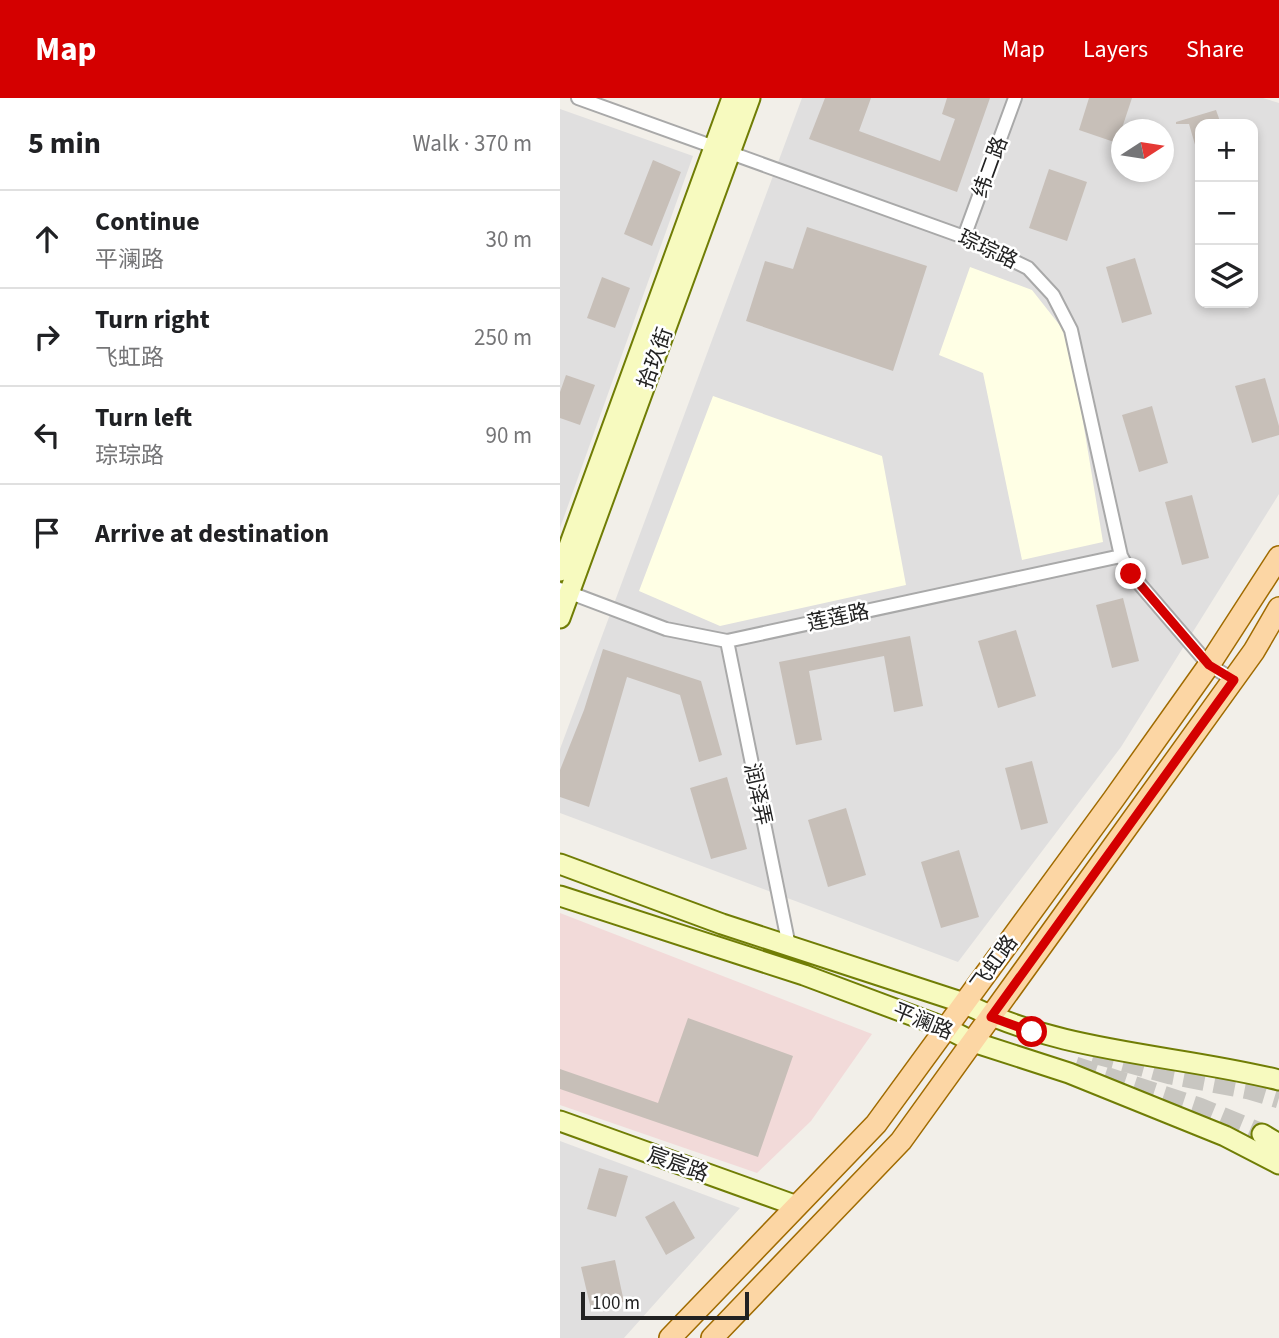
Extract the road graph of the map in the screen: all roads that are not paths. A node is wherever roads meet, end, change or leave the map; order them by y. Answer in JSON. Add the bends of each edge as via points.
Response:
{"nodes":[{"id":1,"x":578,"y":98,"type":"edge"},
{"id":2,"x":732,"y":98,"type":"edge"},
{"id":3,"x":750,"y":98,"type":"edge"},
{"id":4,"x":1016,"y":98,"type":"edge"},
{"id":5,"x":722,"y":149,"type":"junction"},
{"id":6,"x":964,"y":237,"type":"junction"},
{"id":7,"x":1121,"y":556,"type":"junction"},
{"id":8,"x":1279,"y":558,"type":"edge"},
{"id":9,"x":560,"y":571,"type":"edge"},
{"id":10,"x":565,"y":590,"type":"edge"},
{"id":11,"x":1279,"y":608,"type":"edge"},
{"id":12,"x":560,"y":618,"type":"edge"},
{"id":13,"x":727,"y":641,"type":"junction"},
{"id":14,"x":1209,"y":665,"type":"junction"},
{"id":15,"x":1234,"y":680,"type":"junction"},
{"id":16,"x":560,"y":864,"type":"edge"},
{"id":17,"x":560,"y":896,"type":"edge"},
{"id":18,"x":789,"y":946,"type":"junction"},
{"id":19,"x":964,"y":1003,"type":"junction"},
{"id":20,"x":991,"y":1017,"type":"junction"},
{"id":21,"x":946,"y":1028,"type":"junction"},
{"id":22,"x":973,"y":1042,"type":"junction"},
{"id":23,"x":1279,"y":1080,"type":"edge"},
{"id":24,"x":560,"y":1121,"type":"edge"},
{"id":25,"x":1262,"y":1134,"type":"tunnel mouth"},
{"id":26,"x":1279,"y":1144,"type":"edge"},
{"id":27,"x":1279,"y":1164,"type":"edge"},
{"id":28,"x":797,"y":1206,"type":"junction"},
{"id":29,"x":670,"y":1338,"type":"edge"},
{"id":30,"x":712,"y":1338,"type":"edge"}],
"edges":[{"from":1,"to":5,"type":"street","name":"琮琮路"},
{"from":2,"to":5,"type":"main road","name":"拾玖街"},
{"from":3,"to":5,"type":"main road","name":"拾玖街"},
{"from":4,"to":6,"type":"street","name":"纬二路"},
{"from":5,"to":6,"type":"street","name":"琮琮路"},
{"from":5,"to":9,"type":"main road","name":"拾玖街"},
{"from":5,"to":10,"type":"main road","name":"拾玖街"},
{"from":6,"to":7,"type":"street","name":"琮琮路","via":[[1028,268],[1064,314],[1076,348]]},
{"from":7,"to":13,"type":"street","name":"莲莲路"},
{"from":7,"to":14,"type":"street","name":"琮琮路","via":[[1131,574]]},
{"from":8,"to":14,"type":"main road","name":"飞虹路"},
{"from":10,"to":12,"type":"main road","name":"拾玖街"},
{"from":10,"to":13,"type":"street","name":"莲莲路","via":[[666,629]]},
{"from":11,"to":15,"type":"main road","name":"飞虹路"},
{"from":13,"to":18,"type":"street","name":"润泽弄"},
{"from":14,"to":15,"type":"street","name":"琮琮路"},
{"from":14,"to":19,"type":"main road","name":"飞虹路"},
{"from":15,"to":20,"type":"main road","name":"飞虹路"},
{"from":16,"to":18,"type":"main road","name":"平澜路"},
{"from":17,"to":21,"type":"main road","name":"平澜路","via":[[804,975]]},
{"from":18,"to":19,"type":"main road","name":"平澜路"},
{"from":19,"to":20,"type":"main road","name":"平澜路"},
{"from":19,"to":21,"type":"main road","name":"飞虹路"},
{"from":20,"to":22,"type":"main road","name":"飞虹路"},
{"from":20,"to":23,"type":"main road","name":"平澜路","via":[[1032,1032]]},
{"from":21,"to":22,"type":"main road","name":"平澜路"},
{"from":21,"to":28,"type":"main road","name":"飞虹路","via":[[876,1124]]},
{"from":22,"to":27,"type":"main road","name":"平澜路","via":[[1069,1073],[1224,1136]]},
{"from":22,"to":30,"type":"main road","name":"飞虹路","via":[[901,1141]]},
{"from":24,"to":28,"type":"main road","name":"宸宸路"},
{"from":25,"to":26,"type":"main road"},
{"from":28,"to":29,"type":"main road","name":"飞虹路"}]}
